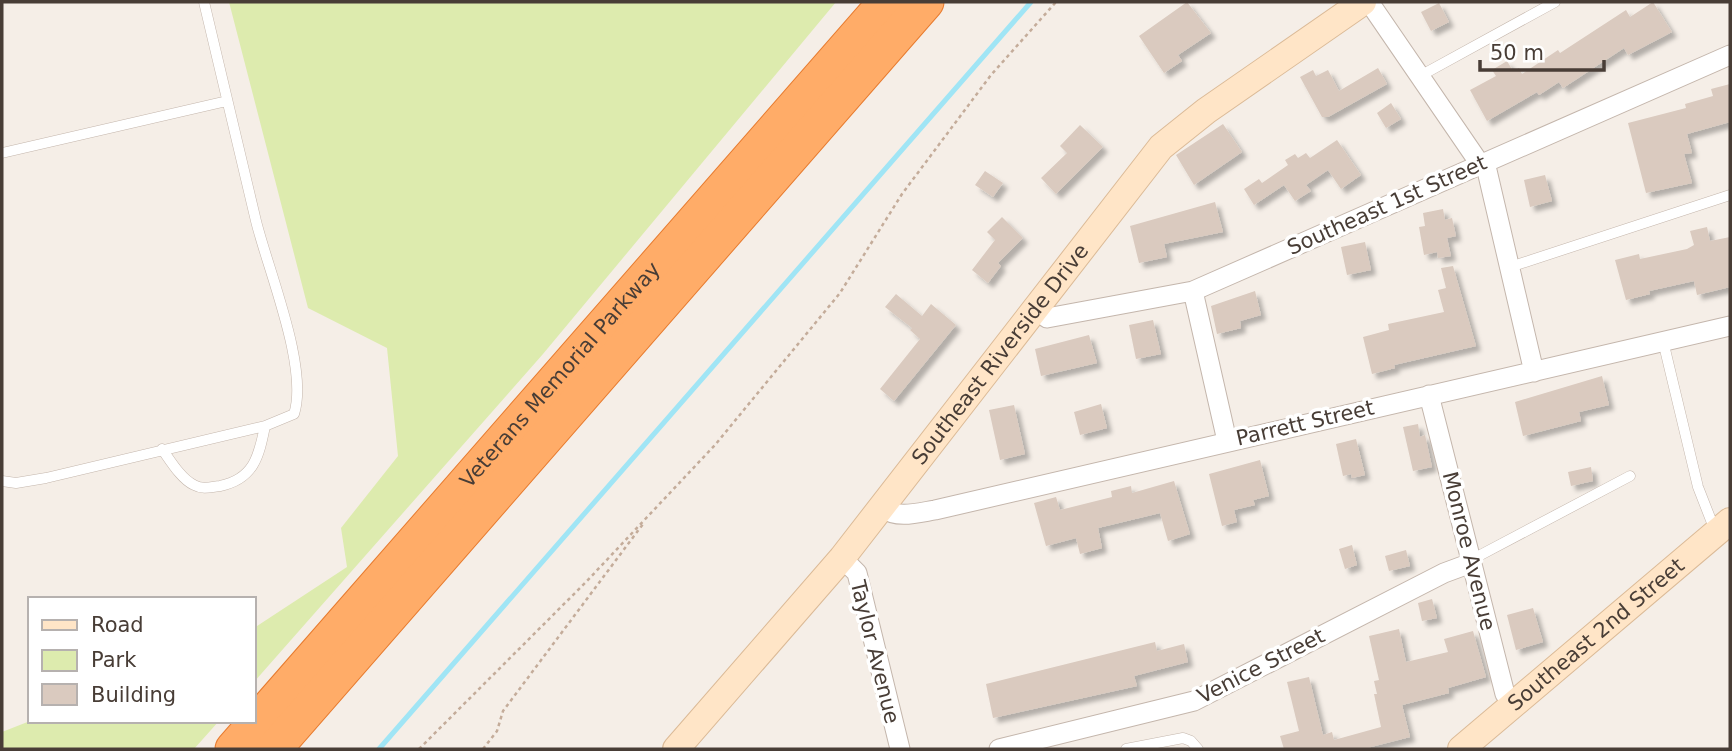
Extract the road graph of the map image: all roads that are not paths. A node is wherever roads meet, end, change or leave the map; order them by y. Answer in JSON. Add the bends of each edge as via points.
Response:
{"nodes":[{"id":1,"x":204,"y":2,"type":"edge"},
{"id":2,"x":886,"y":2,"type":"edge"},
{"id":3,"x":926,"y":2,"type":"edge"},
{"id":4,"x":1363,"y":2,"type":"edge"},
{"id":5,"x":1369,"y":2,"type":"edge"},
{"id":6,"x":1555,"y":2,"type":"edge"},
{"id":7,"x":1730,"y":55,"type":"edge"},
{"id":8,"x":1420,"y":76,"type":"junction"},
{"id":9,"x":227,"y":101,"type":"junction"},
{"id":10,"x":2,"y":153,"type":"edge"},
{"id":11,"x":1483,"y":163,"type":"junction"},
{"id":12,"x":1730,"y":195,"type":"edge"},
{"id":13,"x":1510,"y":267,"type":"junction"},
{"id":14,"x":1193,"y":291,"type":"junction"},
{"id":15,"x":1036,"y":309,"type":"junction"},
{"id":16,"x":1730,"y":326,"type":"edge"},
{"id":17,"x":1663,"y":341,"type":"junction"},
{"id":18,"x":1534,"y":372,"type":"junction"},
{"id":19,"x":1429,"y":395,"type":"junction"},
{"id":20,"x":265,"y":426,"type":"junction"},
{"id":21,"x":1227,"y":441,"type":"junction"},
{"id":22,"x":162,"y":449,"type":"junction"},
{"id":23,"x":1630,"y":476,"type":"dead end"},
{"id":24,"x":2,"y":481,"type":"edge"},
{"id":25,"x":881,"y":508,"type":"junction"},
{"id":26,"x":1723,"y":527,"type":"edge"},
{"id":27,"x":842,"y":558,"type":"junction"},
{"id":28,"x":1471,"y":561,"type":"junction"},
{"id":29,"x":1514,"y":704,"type":"junction"},
{"id":30,"x":256,"y":723,"type":"edge"},
{"id":31,"x":256,"y":723,"type":"edge"},
{"id":32,"x":1464,"y":748,"type":"edge"},
{"id":33,"x":233,"y":749,"type":"edge"},
{"id":34,"x":274,"y":749,"type":"edge"},
{"id":35,"x":676,"y":749,"type":"edge"},
{"id":36,"x":900,"y":749,"type":"edge"},
{"id":37,"x":999,"y":749,"type":"edge"},
{"id":38,"x":1126,"y":749,"type":"edge"},
{"id":39,"x":1198,"y":749,"type":"edge"}],
"edges":[{"from":1,"to":9,"type":"lane"},
{"from":2,"to":30,"type":"highway","name":"Veterans Memorial Parkway"},
{"from":3,"to":34,"type":"highway","name":"Veterans Memorial Parkway"},
{"from":4,"to":15,"type":"street","name":"Southeast Riverside Drive","via":[[1177,132],[1150,160]]},
{"from":5,"to":8,"type":"street"},
{"from":6,"to":8,"type":"lane"},
{"from":7,"to":11,"type":"street","name":"Southeast 1st Street"},
{"from":8,"to":11,"type":"street"},
{"from":9,"to":10,"type":"lane"},
{"from":9,"to":20,"type":"lane","via":[[298,381],[293,414]]},
{"from":11,"to":13,"type":"street"},
{"from":11,"to":14,"type":"street","name":"Southeast 1st Street"},
{"from":12,"to":13,"type":"lane"},
{"from":13,"to":18,"type":"street"},
{"from":14,"to":15,"type":"street","name":"Southeast 1st Street","via":[[1048,318]]},
{"from":14,"to":21,"type":"street"},
{"from":15,"to":25,"type":"street","name":"Southeast Riverside Drive"},
{"from":16,"to":17,"type":"street","name":"Parrett Street"},
{"from":17,"to":18,"type":"street","name":"Parrett Street"},
{"from":17,"to":26,"type":"lane","via":[[1698,487]]},
{"from":18,"to":19,"type":"street","name":"Parrett Street"},
{"from":19,"to":21,"type":"street","name":"Parrett Street"},
{"from":19,"to":28,"type":"street","name":"Monroe Avenue"},
{"from":20,"to":22,"type":"lane"},
{"from":20,"to":22,"type":"lane","via":[[260,449],[245,476],[230,484],[205,489],[192,485]]},
{"from":21,"to":25,"type":"street","name":"Parrett Street","via":[[935,510],[903,515]]},
{"from":22,"to":24,"type":"lane","via":[[46,478]]},
{"from":23,"to":28,"type":"lane"},
{"from":25,"to":27,"type":"street","name":"Southeast Riverside Drive"},
{"from":26,"to":29,"type":"street","name":"Southeast 2nd Street"},
{"from":27,"to":35,"type":"street","name":"Southeast Riverside Drive"},
{"from":27,"to":36,"type":"street","name":"Taylor Avenue","via":[[857,573]]},
{"from":28,"to":29,"type":"street","name":"Monroe Avenue","via":[[1505,694]]},
{"from":28,"to":37,"type":"street","name":"Venice Street","via":[[1194,701]]},
{"from":29,"to":32,"type":"street","name":"Southeast 2nd Street"},
{"from":31,"to":33,"type":"highway","name":"Veterans Memorial Parkway"},
{"from":38,"to":39,"type":"lane","via":[[1173,739],[1191,741]]}]}
